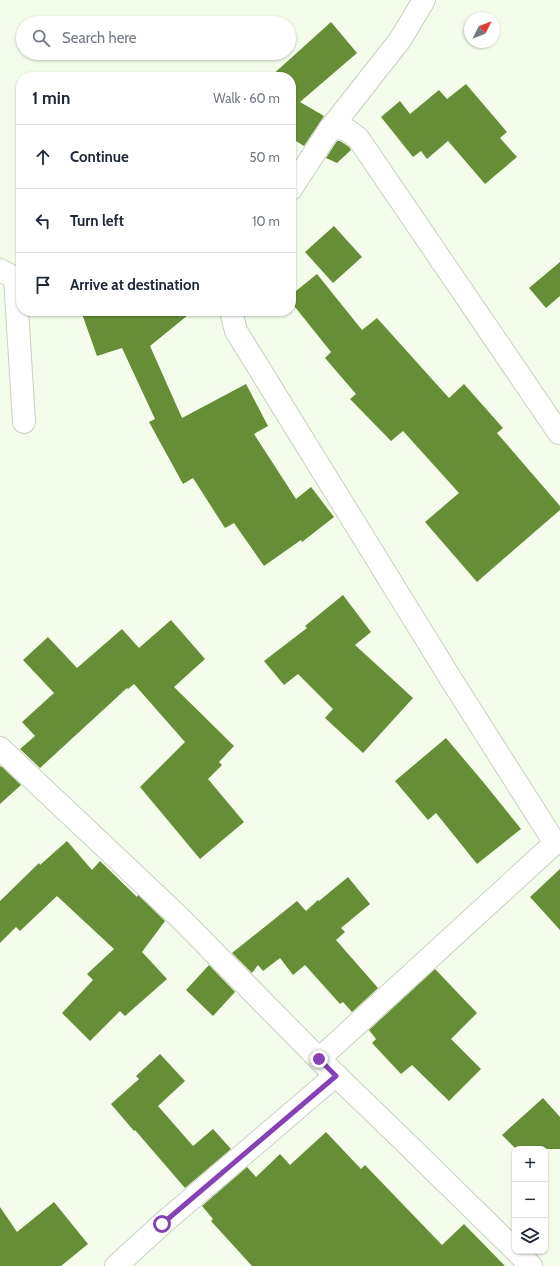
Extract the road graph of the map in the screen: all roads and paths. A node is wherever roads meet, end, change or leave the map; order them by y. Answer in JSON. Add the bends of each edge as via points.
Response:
{"nodes":[{"id":1,"x":424,"y":0,"type":"edge"},
{"id":2,"x":330,"y":128,"type":"junction"},
{"id":3,"x":296,"y":181,"type":"edge"},
{"id":4,"x":0,"y":270,"type":"edge"},
{"id":5,"x":16,"y":294,"type":"edge"},
{"id":6,"x":17,"y":316,"type":"edge"},
{"id":7,"x":232,"y":316,"type":"edge"},
{"id":8,"x":24,"y":422,"type":"dead end"},
{"id":9,"x":559,"y":433,"type":"edge"},
{"id":10,"x":0,"y":748,"type":"edge"},
{"id":11,"x":558,"y":842,"type":"edge"},
{"id":12,"x":319,"y":1059,"type":"junction"},
{"id":13,"x":336,"y":1076,"type":"junction"},
{"id":14,"x":512,"y":1248,"type":"edge"},
{"id":15,"x":518,"y":1254,"type":"edge"},
{"id":16,"x":116,"y":1266,"type":"edge"},
{"id":17,"x":531,"y":1266,"type":"edge"}],
"edges":[{"from":1,"to":2,"type":"street","via":[[400,40]]},
{"from":2,"to":3,"type":"street"},
{"from":2,"to":9,"type":"street","via":[[344,128],[358,138]]},
{"from":4,"to":5,"type":"street","via":[[15,278]]},
{"from":6,"to":8,"type":"street"},
{"from":7,"to":11,"type":"street","via":[[236,331],[454,684]]},
{"from":10,"to":12,"type":"street","via":[[179,917]]},
{"from":11,"to":12,"type":"street"},
{"from":12,"to":13,"type":"street"},
{"from":13,"to":14,"type":"street"},
{"from":13,"to":16,"type":"street"},
{"from":15,"to":17,"type":"street"}]}
